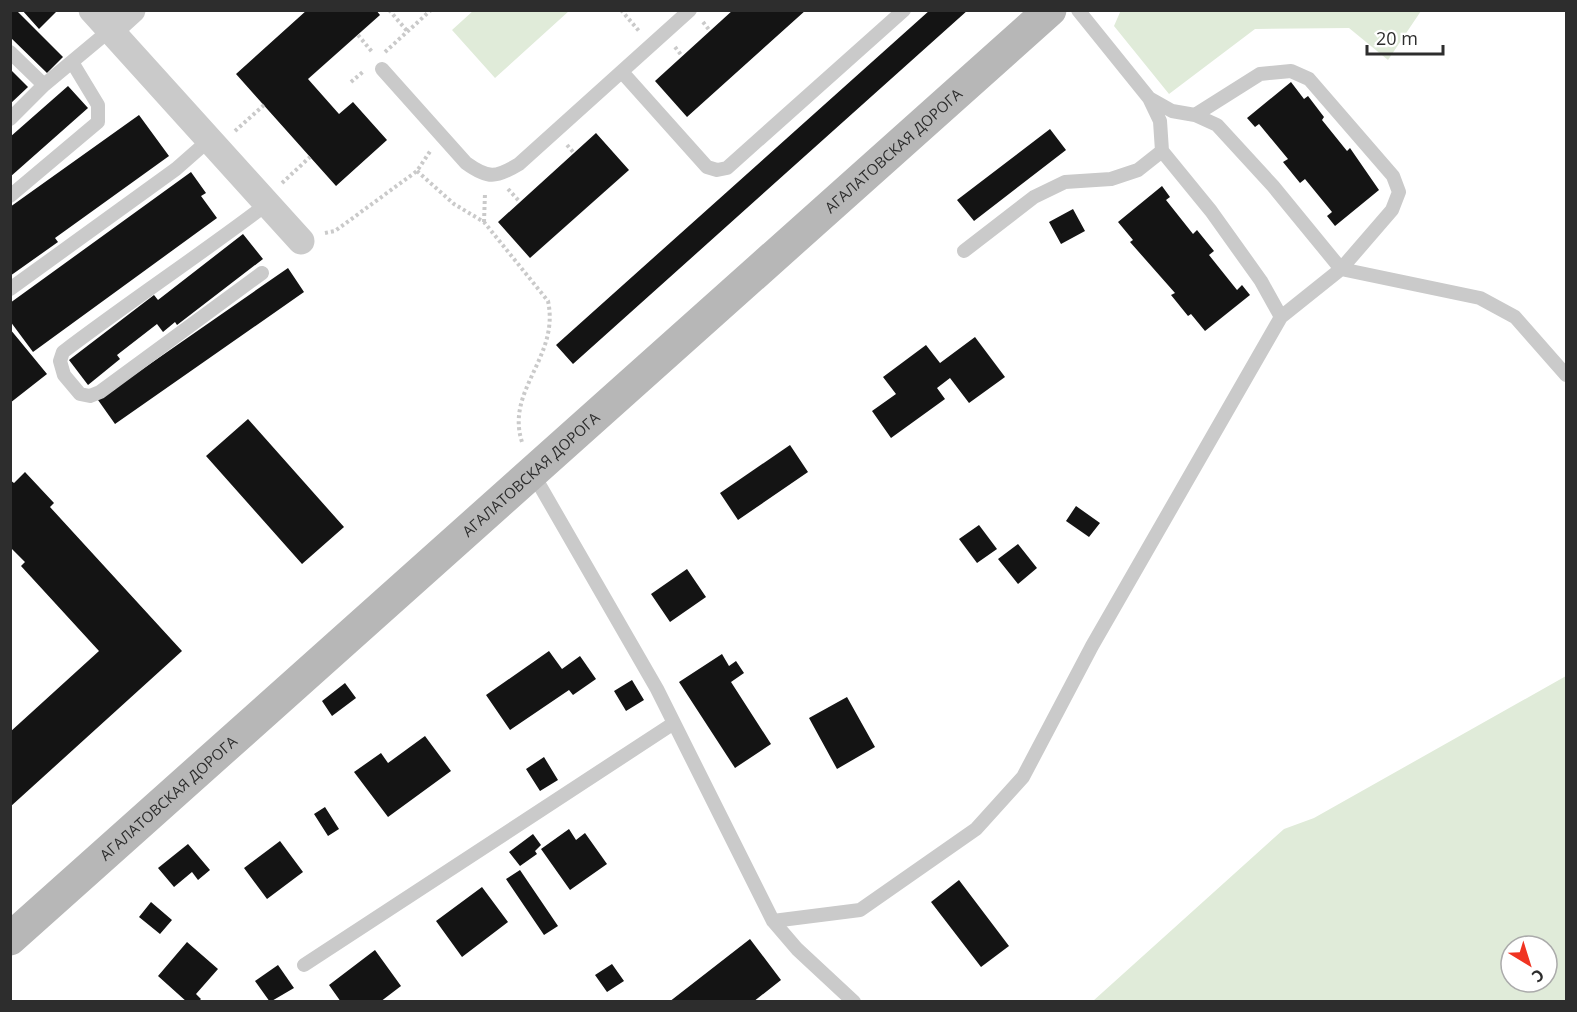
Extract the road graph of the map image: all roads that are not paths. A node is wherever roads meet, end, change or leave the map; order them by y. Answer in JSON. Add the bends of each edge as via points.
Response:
{"nodes":[{"id":1,"x":132,"y":10,"type":"edge"},
{"id":2,"x":690,"y":10,"type":"edge"},
{"id":3,"x":904,"y":10,"type":"edge"},
{"id":4,"x":1050,"y":10,"type":"edge"},
{"id":5,"x":1078,"y":10,"type":"edge"},
{"id":6,"x":101,"y":20,"type":"edge"},
{"id":7,"x":10,"y":52,"type":"edge"},
{"id":8,"x":72,"y":62,"type":"junction"},
{"id":9,"x":382,"y":69,"type":"dead end"},
{"id":10,"x":622,"y":72,"type":"junction"},
{"id":11,"x":44,"y":86,"type":"junction"},
{"id":12,"x":1149,"y":98,"type":"junction"},
{"id":13,"x":1195,"y":114,"type":"junction"},
{"id":14,"x":10,"y":118,"type":"edge"},
{"id":15,"x":219,"y":138,"type":"junction"},
{"id":16,"x":1162,"y":150,"type":"junction"},
{"id":17,"x":10,"y":196,"type":"edge"},
{"id":18,"x":271,"y":196,"type":"junction"},
{"id":19,"x":301,"y":241,"type":"road end"},
{"id":20,"x":964,"y":251,"type":"dead end"},
{"id":21,"x":1341,"y":269,"type":"junction"},
{"id":22,"x":262,"y":273,"type":"dead end"},
{"id":23,"x":10,"y":289,"type":"edge"},
{"id":24,"x":1281,"y":317,"type":"junction"},
{"id":25,"x":1566,"y":375,"type":"edge"},
{"id":26,"x":531,"y":472,"type":"junction"},
{"id":27,"x":674,"y":723,"type":"junction"},
{"id":28,"x":773,"y":921,"type":"junction"},
{"id":29,"x":10,"y":939,"type":"edge"},
{"id":30,"x":304,"y":965,"type":"dead end"},
{"id":31,"x":854,"y":1002,"type":"edge"}],
"edges":[{"from":1,"to":6,"type":"street"},
{"from":2,"to":10,"type":"lane"},
{"from":3,"to":10,"type":"lane","via":[[728,168],[708,167]]},
{"from":4,"to":26,"type":"main road","name":"АГАЛАТОВСКАЯ ДОРОГА"},
{"from":5,"to":12,"type":"lane"},
{"from":6,"to":8,"type":"lane"},
{"from":6,"to":15,"type":"street"},
{"from":7,"to":11,"type":"lane"},
{"from":8,"to":11,"type":"lane"},
{"from":8,"to":17,"type":"lane","via":[[98,105],[98,122]]},
{"from":9,"to":10,"type":"lane","via":[[466,163],[482,175],[501,175],[519,164]]},
{"from":11,"to":14,"type":"lane"},
{"from":12,"to":13,"type":"lane","via":[[1172,111]]},
{"from":12,"to":16,"type":"lane","via":[[1160,121]]},
{"from":13,"to":21,"type":"lane","via":[[1217,125],[1274,186]]},
{"from":13,"to":21,"type":"lane","via":[[1260,74],[1291,71],[1309,79],[1393,176],[1400,192],[1392,210]]},
{"from":15,"to":18,"type":"street"},
{"from":15,"to":23,"type":"lane"},
{"from":16,"to":20,"type":"lane","via":[[1138,170],[1111,179],[1065,182],[1034,197]]},
{"from":16,"to":24,"type":"lane","via":[[1261,280]]},
{"from":18,"to":19,"type":"street"},
{"from":18,"to":22,"type":"lane","via":[[185,266],[130,301],[63,352],[60,361],[64,375],[80,394],[100,392]]},
{"from":21,"to":24,"type":"lane"},
{"from":21,"to":25,"type":"lane","via":[[1480,298],[1515,316]]},
{"from":24,"to":28,"type":"lane","via":[[1092,646],[1023,777],[976,829],[860,910]]},
{"from":26,"to":27,"type":"lane"},
{"from":26,"to":29,"type":"main road","name":"АГАЛАТОВСКАЯ ДОРОГА"},
{"from":27,"to":28,"type":"lane"},
{"from":27,"to":30,"type":"lane"},
{"from":28,"to":31,"type":"lane"}]}
